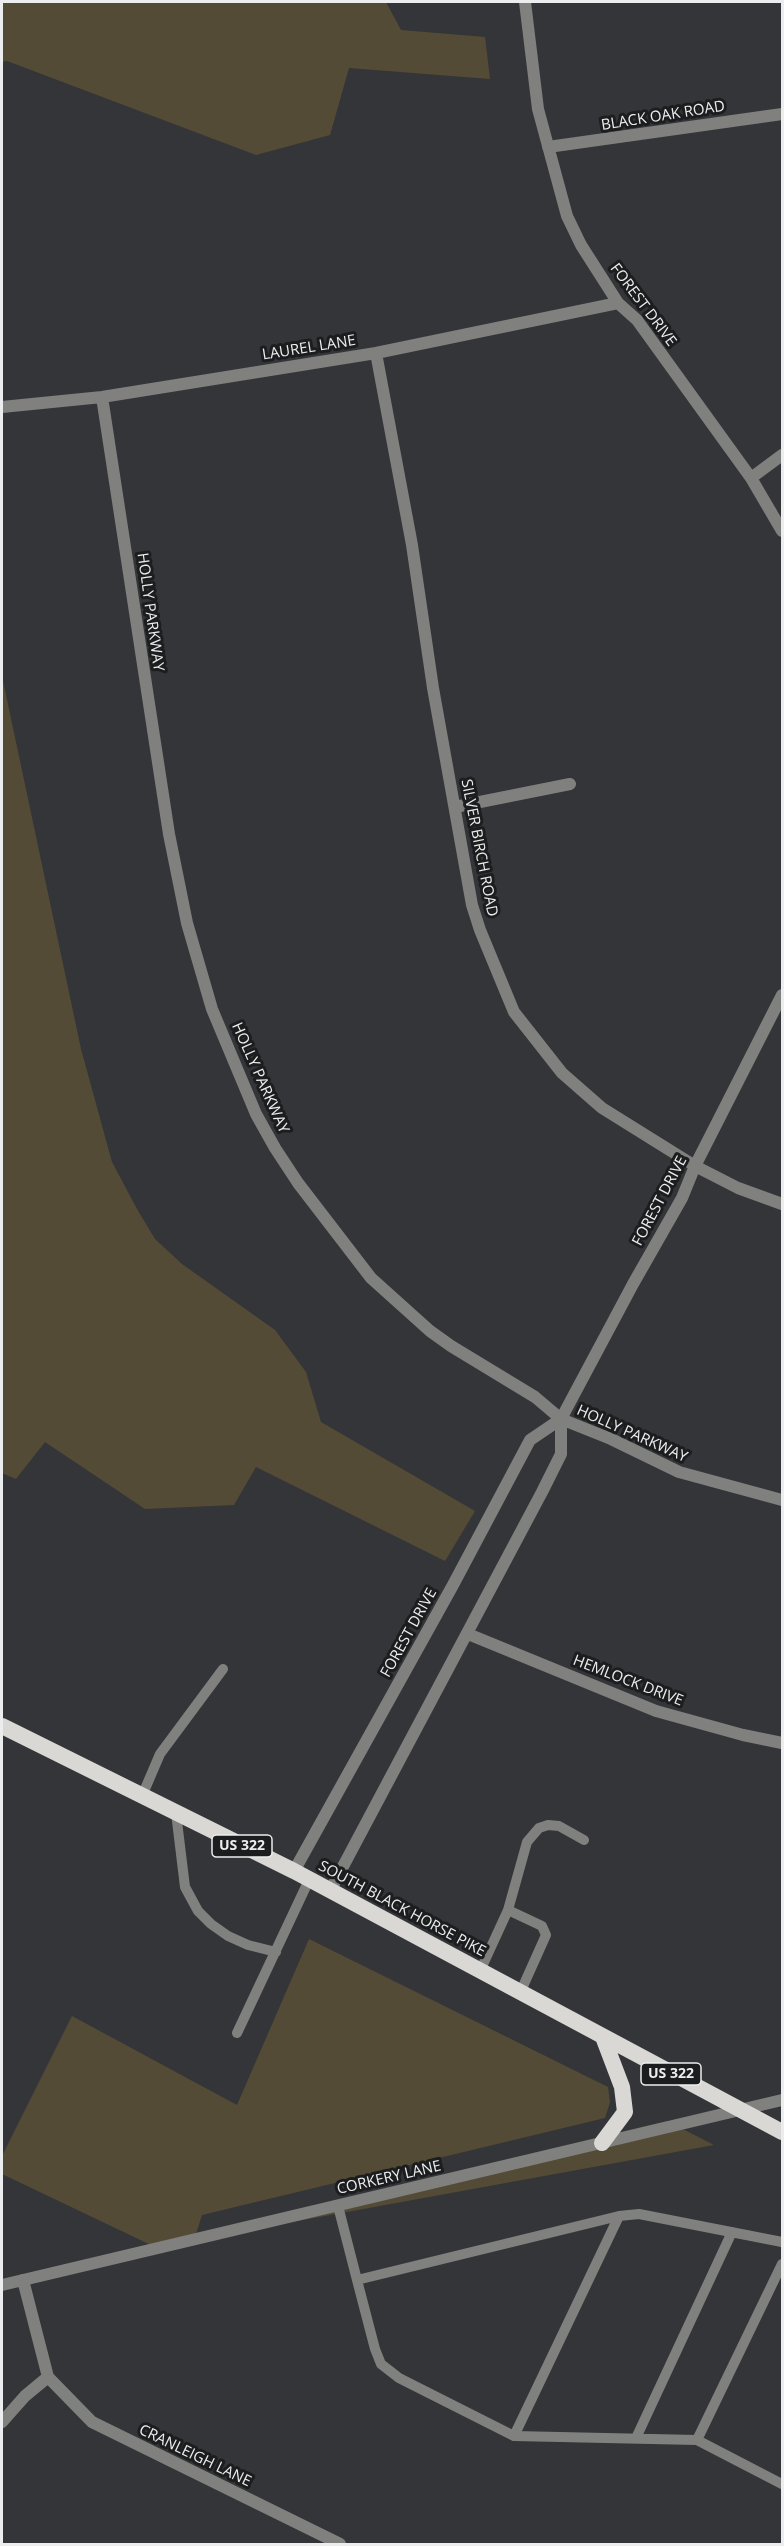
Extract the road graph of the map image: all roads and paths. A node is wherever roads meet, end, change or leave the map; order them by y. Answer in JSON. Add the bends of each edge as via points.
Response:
{"nodes":[{"id":1,"x":525,"y":2,"type":"edge"},
{"id":2,"x":783,"y":114,"type":"edge"},
{"id":3,"x":548,"y":147,"type":"junction"},
{"id":4,"x":618,"y":303,"type":"junction"},
{"id":5,"x":376,"y":353,"type":"junction"},
{"id":6,"x":102,"y":397,"type":"junction"},
{"id":7,"x":2,"y":407,"type":"edge"},
{"id":8,"x":783,"y":455,"type":"edge"},
{"id":9,"x":751,"y":478,"type":"junction"},
{"id":10,"x":783,"y":531,"type":"edge"},
{"id":11,"x":570,"y":784,"type":"dead end"},
{"id":12,"x":455,"y":807,"type":"junction"},
{"id":13,"x":783,"y":995,"type":"edge"},
{"id":14,"x":695,"y":1166,"type":"junction"},
{"id":15,"x":783,"y":1204,"type":"edge"},
{"id":16,"x":561,"y":1419,"type":"junction"},
{"id":17,"x":783,"y":1500,"type":"edge"},
{"id":18,"x":468,"y":1634,"type":"junction"},
{"id":19,"x":223,"y":1669,"type":"dead end"},
{"id":20,"x":2,"y":1726,"type":"edge"},
{"id":21,"x":783,"y":1743,"type":"edge"},
{"id":22,"x":142,"y":1796,"type":"junction"},
{"id":23,"x":176,"y":1813,"type":"junction"},
{"id":24,"x":585,"y":1840,"type":"dead end"},
{"id":25,"x":294,"y":1871,"type":"junction"},
{"id":26,"x":309,"y":1880,"type":"junction"},
{"id":27,"x":330,"y":1891,"type":"junction"},
{"id":28,"x":508,"y":1910,"type":"junction"},
{"id":29,"x":276,"y":1952,"type":"junction"},
{"id":30,"x":480,"y":1971,"type":"junction"},
{"id":31,"x":520,"y":1993,"type":"junction"},
{"id":32,"x":237,"y":2034,"type":"dead end"},
{"id":33,"x":603,"y":2037,"type":"junction"},
{"id":34,"x":783,"y":2100,"type":"edge"},
{"id":35,"x":740,"y":2110,"type":"junction"},
{"id":36,"x":783,"y":2132,"type":"edge"},
{"id":37,"x":602,"y":2143,"type":"junction"},
{"id":38,"x":338,"y":2206,"type":"junction"},
{"id":39,"x":619,"y":2216,"type":"junction"},
{"id":40,"x":732,"y":2232,"type":"junction"},
{"id":41,"x":783,"y":2242,"type":"edge"},
{"id":42,"x":783,"y":2264,"type":"edge"},
{"id":43,"x":23,"y":2280,"type":"junction"},
{"id":44,"x":357,"y":2280,"type":"junction"},
{"id":45,"x":2,"y":2285,"type":"edge"},
{"id":46,"x":48,"y":2377,"type":"junction"},
{"id":47,"x":2,"y":2422,"type":"edge"},
{"id":48,"x":514,"y":2436,"type":"junction"},
{"id":49,"x":636,"y":2438,"type":"junction"},
{"id":50,"x":697,"y":2440,"type":"junction"},
{"id":51,"x":783,"y":2484,"type":"edge"},
{"id":52,"x":340,"y":2544,"type":"edge"}],
"edges":[{"from":1,"to":3,"type":"street","name":"FOREST DRIVE","via":[[538,109]]},
{"from":2,"to":3,"type":"street","name":"BLACK OAK ROAD"},
{"from":3,"to":4,"type":"street","name":"FOREST DRIVE","via":[[567,216]]},
{"from":4,"to":5,"type":"street","name":"LAUREL LANE"},
{"from":4,"to":9,"type":"street","name":"FOREST DRIVE","via":[[637,320]]},
{"from":5,"to":6,"type":"street","name":"LAUREL LANE"},
{"from":5,"to":12,"type":"street","name":"SILVER BIRCH ROAD"},
{"from":6,"to":7,"type":"street","name":"LAUREL LANE"},
{"from":6,"to":16,"type":"street","name":"HOLLY PARKWAY","via":[[182,900],[205,988],[256,1114],[298,1183],[371,1278],[430,1331],[535,1397]]},
{"from":8,"to":9,"type":"street"},
{"from":9,"to":10,"type":"street","name":"FOREST DRIVE"},
{"from":11,"to":12,"type":"street"},
{"from":12,"to":14,"type":"street","name":"SILVER BIRCH ROAD","via":[[471,904],[514,1012],[562,1073],[602,1108]]},
{"from":13,"to":14,"type":"street","name":"FOREST DRIVE"},
{"from":14,"to":15,"type":"street","name":"SILVER BIRCH ROAD","via":[[738,1188]]},
{"from":14,"to":16,"type":"street","name":"FOREST DRIVE","via":[[682,1198]]},
{"from":16,"to":17,"type":"street","name":"HOLLY PARKWAY","via":[[679,1472]]},
{"from":16,"to":18,"type":"street","name":"FOREST DRIVE","via":[[561,1454]]},
{"from":16,"to":25,"type":"street","name":"FOREST DRIVE","via":[[530,1440]]},
{"from":18,"to":21,"type":"street","name":"HEMLOCK DRIVE","via":[[656,1710]]},
{"from":18,"to":27,"type":"street","name":"FOREST DRIVE"},
{"from":19,"to":22,"type":"lane","via":[[160,1754]]},
{"from":20,"to":22,"type":"highway","name":"SOUTH BLACK HORSE PIKE","number":"US 322"},
{"from":22,"to":23,"type":"highway","name":"SOUTH BLACK HORSE PIKE","number":"US 322"},
{"from":23,"to":25,"type":"highway","name":"SOUTH BLACK HORSE PIKE","number":"US 322"},
{"from":23,"to":29,"type":"lane","via":[[185,1887],[198,1911],[228,1936]]},
{"from":24,"to":28,"type":"lane","via":[[559,1826],[539,1828],[527,1842]]},
{"from":25,"to":26,"type":"highway","name":"SOUTH BLACK HORSE PIKE","number":"US 322"},
{"from":26,"to":27,"type":"highway","name":"SOUTH BLACK HORSE PIKE","number":"US 322"},
{"from":26,"to":29,"type":"lane"},
{"from":27,"to":30,"type":"highway","name":"SOUTH BLACK HORSE PIKE","number":"US 322"},
{"from":28,"to":30,"type":"lane"},
{"from":28,"to":31,"type":"lane","via":[[542,1926],[546,1935]]},
{"from":29,"to":32,"type":"lane"},
{"from":30,"to":31,"type":"highway","name":"SOUTH BLACK HORSE PIKE","number":"US 322"},
{"from":31,"to":33,"type":"highway","name":"SOUTH BLACK HORSE PIKE","number":"US 322"},
{"from":33,"to":35,"type":"highway","name":"SOUTH BLACK HORSE PIKE","number":"US 322"},
{"from":33,"to":37,"type":"highway","via":[[622,2087],[625,2112]]},
{"from":34,"to":35,"type":"street","name":"CORKERY LANE"},
{"from":35,"to":36,"type":"highway","name":"SOUTH BLACK HORSE PIKE","number":"US 322"},
{"from":35,"to":37,"type":"street","name":"CORKERY LANE"},
{"from":37,"to":38,"type":"street","name":"CORKERY LANE"},
{"from":38,"to":43,"type":"street","name":"CORKERY LANE"},
{"from":38,"to":44,"type":"lane"},
{"from":39,"to":40,"type":"lane","via":[[639,2214]]},
{"from":39,"to":44,"type":"lane"},
{"from":39,"to":48,"type":"lane"},
{"from":40,"to":41,"type":"lane"},
{"from":40,"to":49,"type":"lane"},
{"from":42,"to":50,"type":"lane"},
{"from":43,"to":45,"type":"street","name":"CORKERY LANE"},
{"from":43,"to":46,"type":"street","name":"CRANLEIGH LANE"},
{"from":44,"to":48,"type":"lane","via":[[381,2364],[399,2378]]},
{"from":46,"to":47,"type":"street"},
{"from":46,"to":52,"type":"street","name":"CRANLEIGH LANE","via":[[92,2422]]},
{"from":48,"to":49,"type":"lane"},
{"from":49,"to":50,"type":"lane"},
{"from":50,"to":51,"type":"lane"}]}
